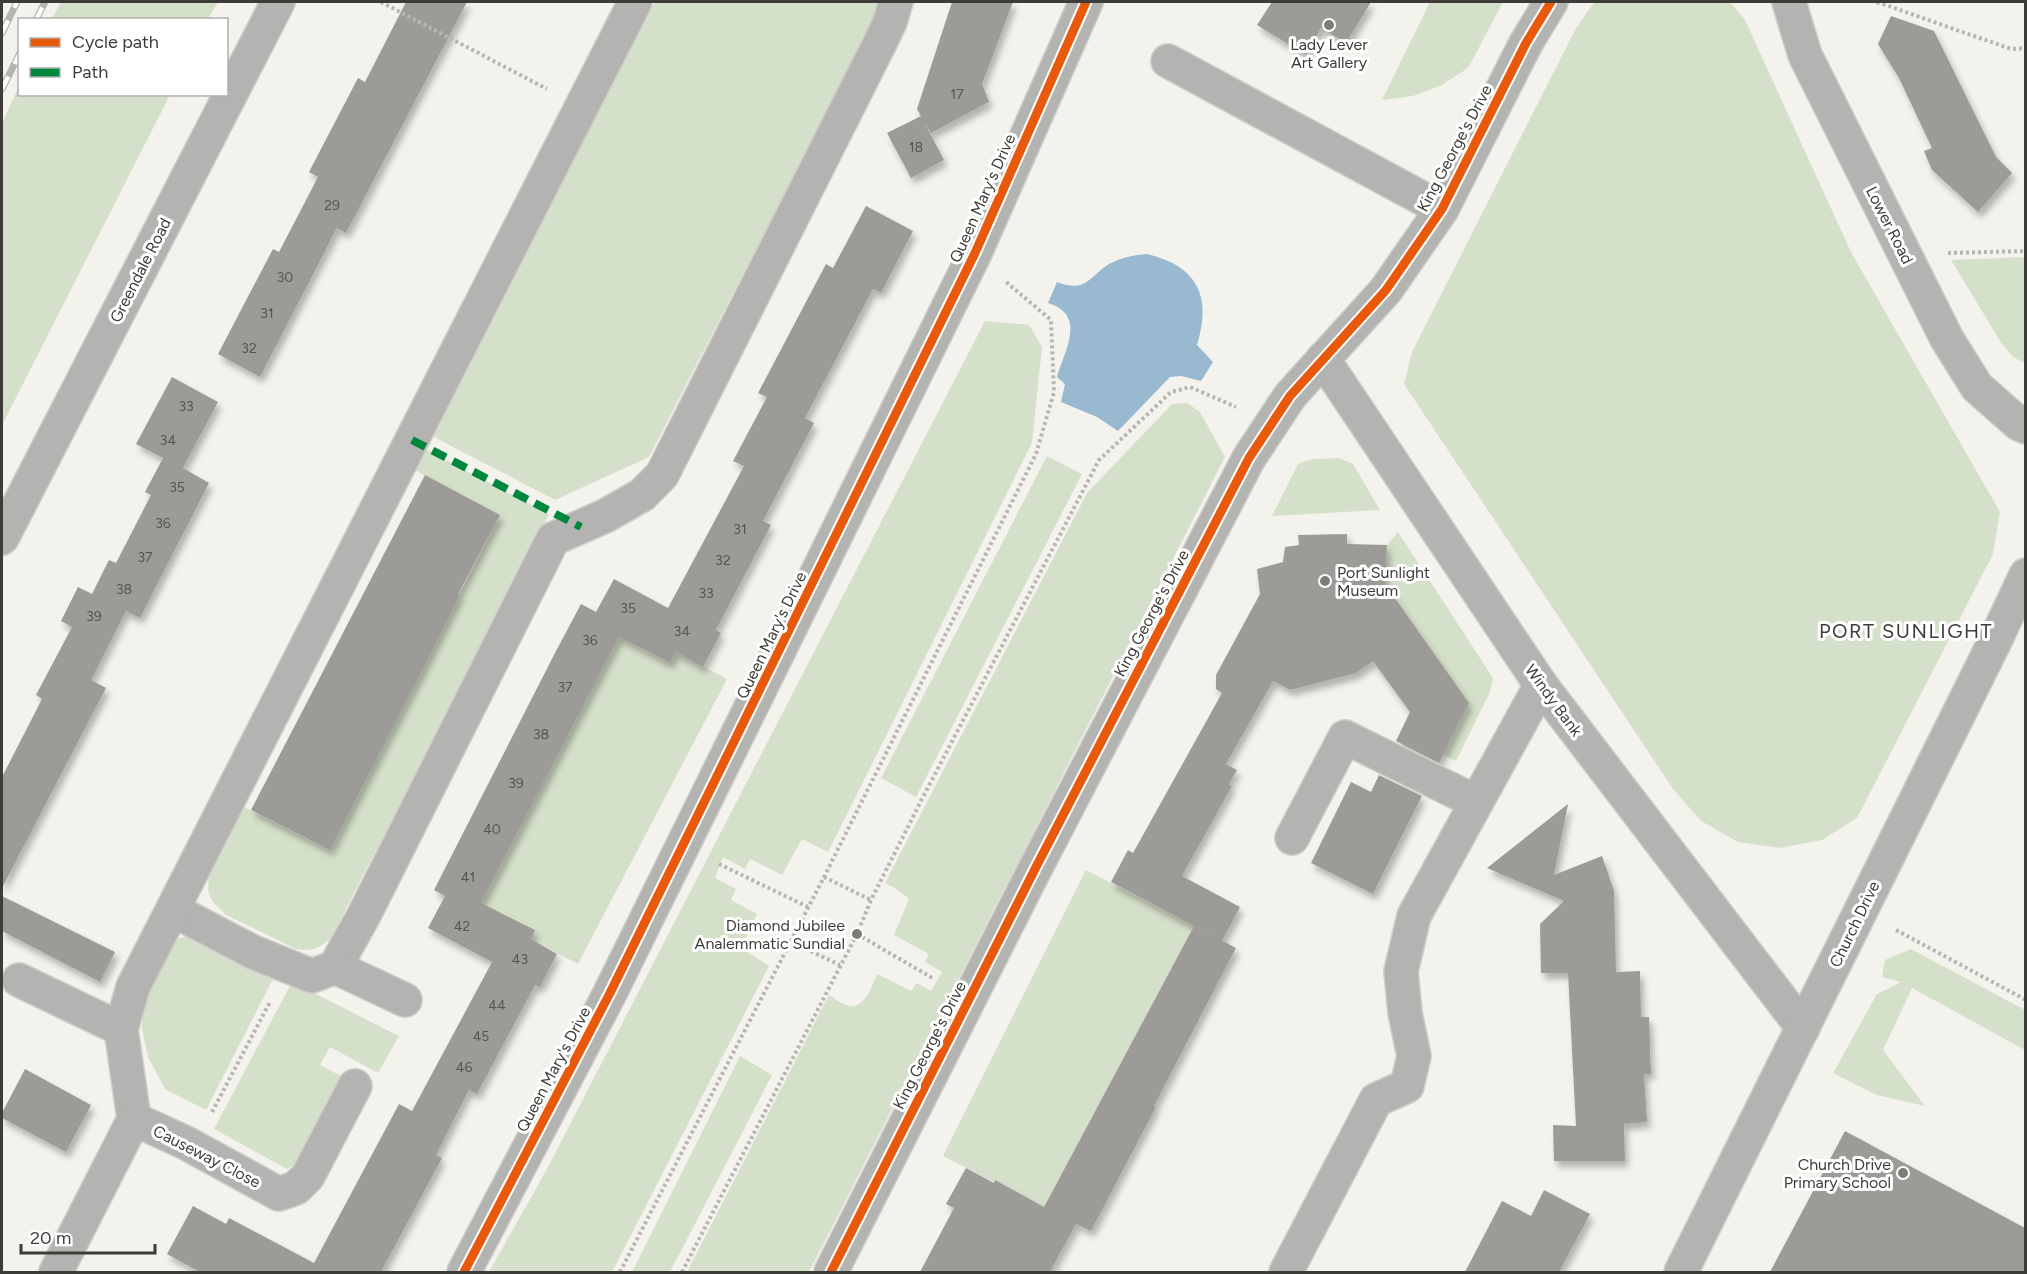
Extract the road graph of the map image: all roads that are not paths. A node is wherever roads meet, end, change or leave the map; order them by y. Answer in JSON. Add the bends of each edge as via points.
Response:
{"nodes":[{"id":1,"x":278,"y":2,"type":"edge"},
{"id":2,"x":634,"y":2,"type":"edge"},
{"id":3,"x":896,"y":2,"type":"edge"},
{"id":4,"x":1086,"y":2,"type":"edge"},
{"id":5,"x":1551,"y":2,"type":"edge"},
{"id":6,"x":1789,"y":2,"type":"edge"},
{"id":7,"x":1168,"y":61,"type":"dead end"},
{"id":8,"x":1442,"y":209,"type":"junction"},
{"id":9,"x":1323,"y":359,"type":"junction"},
{"id":10,"x":2025,"y":427,"type":"edge"},
{"id":11,"x":2,"y":538,"type":"edge"},
{"id":12,"x":2025,"y":574,"type":"edge"},
{"id":13,"x":1541,"y":685,"type":"junction"},
{"id":14,"x":1476,"y":802,"type":"junction"},
{"id":15,"x":1292,"y":838,"type":"dead end"},
{"id":16,"x":173,"y":910,"type":"junction"},
{"id":17,"x":335,"y":967,"type":"junction"},
{"id":18,"x":19,"y":980,"type":"dead end"},
{"id":19,"x":405,"y":1000,"type":"dead end"},
{"id":20,"x":1803,"y":1028,"type":"junction"},
{"id":21,"x":121,"y":1029,"type":"junction"},
{"id":22,"x":355,"y":1086,"type":"dead end"},
{"id":23,"x":134,"y":1119,"type":"junction"},
{"id":24,"x":56,"y":1272,"type":"edge"},
{"id":25,"x":464,"y":1272,"type":"edge"},
{"id":26,"x":831,"y":1272,"type":"edge"},
{"id":27,"x":1286,"y":1272,"type":"edge"},
{"id":28,"x":1681,"y":1272,"type":"edge"}],
"edges":[{"from":1,"to":11,"type":"street","name":"Greendale Road"},
{"from":2,"to":16,"type":"street"},
{"from":3,"to":17,"type":"street","via":[[881,41],[662,474],[642,495],[553,539]]},
{"from":4,"to":25,"type":"street","name":"Queen Mary's Drive","via":[[975,253],[684,846]]},
{"from":5,"to":8,"type":"street","name":"King George's Drive","via":[[1526,43]]},
{"from":6,"to":10,"type":"street","name":"Lower Road","via":[[1805,55],[1947,339],[1977,387]]},
{"from":7,"to":8,"type":"street"},
{"from":8,"to":9,"type":"street","name":"King George's Drive","via":[[1386,290]]},
{"from":9,"to":13,"type":"street","name":"Windy Bank"},
{"from":9,"to":26,"type":"street","name":"King George's Drive","via":[[1290,396],[1249,458]]},
{"from":12,"to":20,"type":"street","name":"Church Drive"},
{"from":13,"to":14,"type":"street"},
{"from":13,"to":20,"type":"street","name":"Windy Bank"},
{"from":14,"to":15,"type":"street","via":[[1345,738]]},
{"from":14,"to":27,"type":"street","via":[[1414,916],[1401,971],[1414,1056],[1407,1086],[1376,1100]]},
{"from":16,"to":17,"type":"street","via":[[253,952],[312,976]]},
{"from":16,"to":21,"type":"street","via":[[133,987]]},
{"from":17,"to":19,"type":"street"},
{"from":18,"to":21,"type":"street"},
{"from":20,"to":28,"type":"street","name":"Church Drive"},
{"from":21,"to":23,"type":"street"},
{"from":22,"to":23,"type":"street","name":"Causeway Close","via":[[308,1176],[296,1188],[279,1194]]},
{"from":23,"to":24,"type":"street","name":"Causeway Close"}]}
